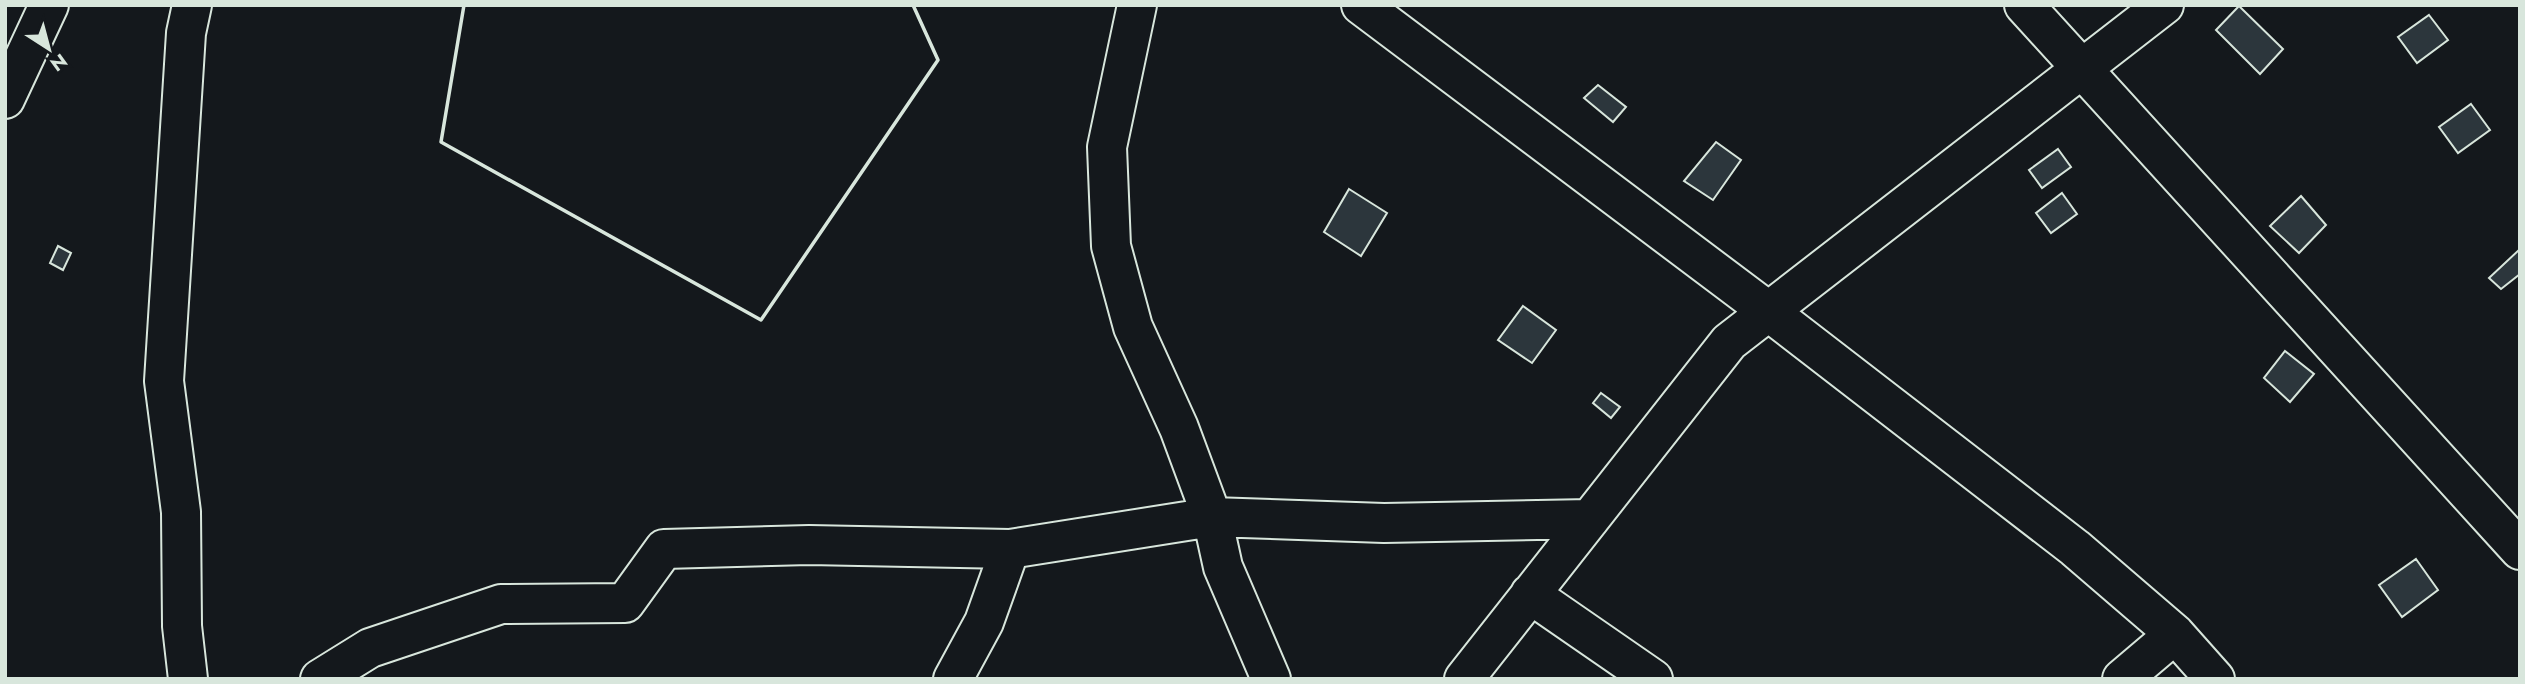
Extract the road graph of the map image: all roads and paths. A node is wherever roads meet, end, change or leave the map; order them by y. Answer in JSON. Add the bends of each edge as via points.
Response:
{"nodes":[{"id":1,"x":49,"y":5,"type":"edge"},
{"id":2,"x":192,"y":5,"type":"edge"},
{"id":3,"x":1137,"y":5,"type":"edge"},
{"id":4,"x":1361,"y":5,"type":"edge"},
{"id":5,"x":2024,"y":5,"type":"edge"},
{"id":6,"x":2164,"y":5,"type":"edge"},
{"id":7,"x":2082,"y":69,"type":"junction"},
{"id":8,"x":5,"y":99,"type":"edge"},
{"id":9,"x":1768,"y":311,"type":"junction"},
{"id":10,"x":1212,"y":517,"type":"junction"},
{"id":11,"x":1590,"y":519,"type":"junction"},
{"id":12,"x":1010,"y":549,"type":"junction"},
{"id":13,"x":2520,"y":550,"type":"edge"},
{"id":14,"x":1530,"y":594,"type":"junction"},
{"id":15,"x":2175,"y":634,"type":"junction"},
{"id":16,"x":188,"y":679,"type":"edge"},
{"id":17,"x":320,"y":679,"type":"edge"},
{"id":18,"x":953,"y":679,"type":"edge"},
{"id":19,"x":1271,"y":679,"type":"edge"},
{"id":20,"x":1464,"y":679,"type":"edge"},
{"id":21,"x":1653,"y":679,"type":"edge"},
{"id":22,"x":2122,"y":679,"type":"edge"},
{"id":23,"x":2215,"y":679,"type":"edge"}],
"edges":[{"from":1,"to":8,"type":"street"},
{"from":2,"to":16,"type":"street","via":[[186,33],[164,381],[181,512],[182,626]]},
{"from":3,"to":10,"type":"street","via":[[1107,147],[1111,246],[1133,327],[1179,428]]},
{"from":4,"to":9,"type":"street"},
{"from":5,"to":7,"type":"street"},
{"from":6,"to":7,"type":"street"},
{"from":7,"to":9,"type":"street"},
{"from":7,"to":13,"type":"street"},
{"from":9,"to":11,"type":"street","via":[[1729,342]]},
{"from":9,"to":15,"type":"street","via":[[2076,548]]},
{"from":10,"to":11,"type":"street","via":[[1384,523]]},
{"from":10,"to":12,"type":"street"},
{"from":10,"to":19,"type":"street","via":[[1223,566]]},
{"from":11,"to":14,"type":"street"},
{"from":12,"to":17,"type":"street","via":[[808,545],[664,549],[625,603],[501,604],[370,648]]},
{"from":12,"to":18,"type":"street","via":[[984,622]]},
{"from":14,"to":20,"type":"street"},
{"from":14,"to":21,"type":"street"},
{"from":15,"to":22,"type":"street"},
{"from":15,"to":23,"type":"street"}]}
